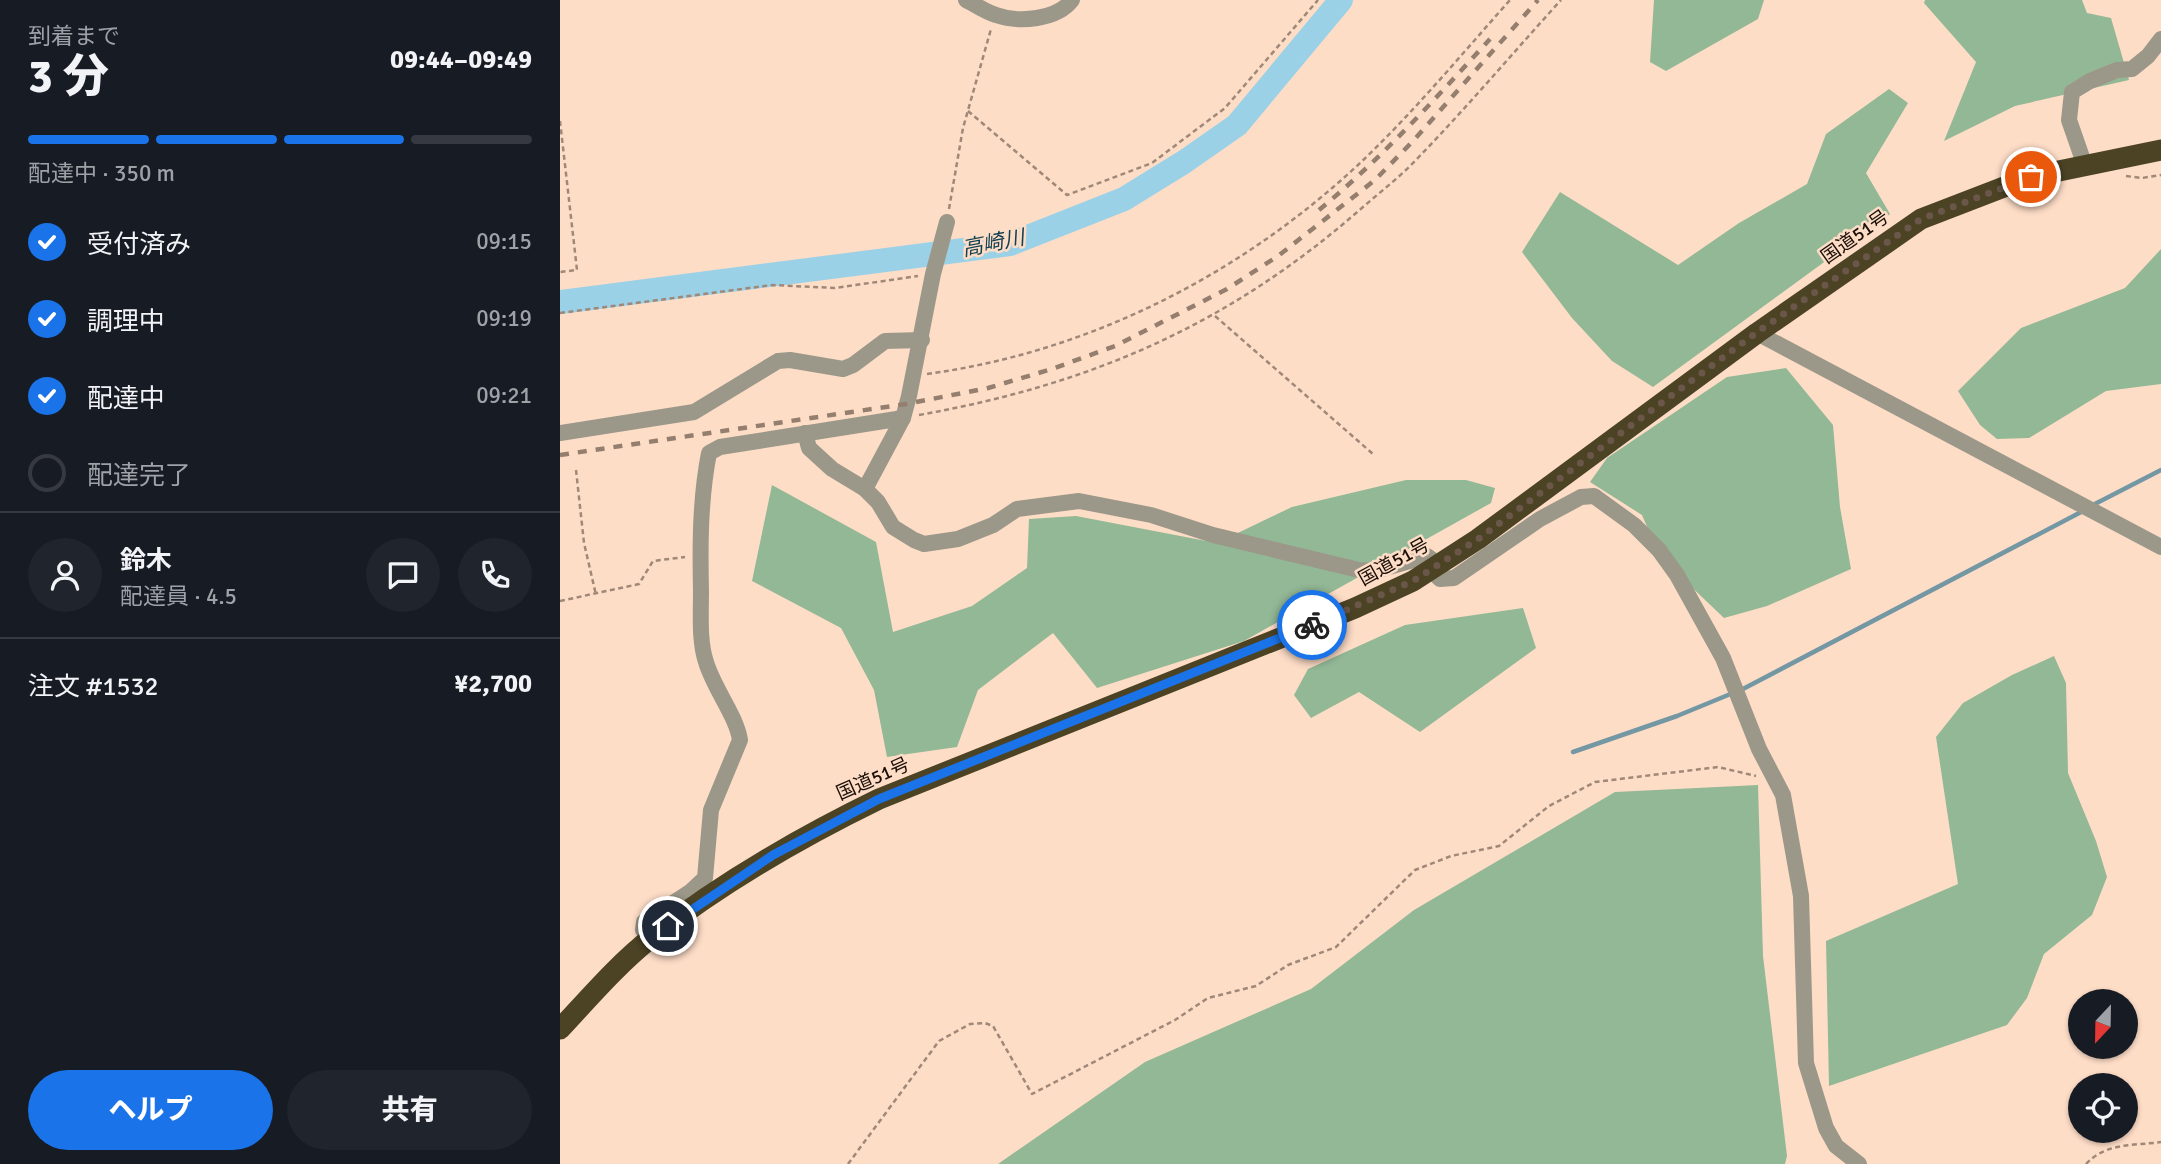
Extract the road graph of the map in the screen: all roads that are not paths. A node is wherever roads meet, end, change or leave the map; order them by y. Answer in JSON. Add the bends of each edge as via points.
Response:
{"nodes":[{"id":1,"x":966,"y":0,"type":"edge"},
{"id":2,"x":1072,"y":0,"type":"edge"},
{"id":3,"x":999,"y":8,"type":"edge"},
{"id":4,"x":2161,"y":39,"type":"edge"},
{"id":5,"x":2161,"y":150,"type":"edge"},
{"id":6,"x":2085,"y":166,"type":"junction"},
{"id":7,"x":947,"y":222,"type":"road end"},
{"id":8,"x":1756,"y":333,"type":"junction"},
{"id":9,"x":922,"y":340,"type":"junction"},
{"id":10,"x":902,"y":418,"type":"junction"},
{"id":11,"x":560,"y":433,"type":"edge"},
{"id":12,"x":806,"y":433,"type":"junction"},
{"id":13,"x":865,"y":489,"type":"junction"},
{"id":14,"x":2161,"y":547,"type":"edge"},
{"id":15,"x":1434,"y":567,"type":"junction"},
{"id":16,"x":649,"y":939,"type":"junction"},
{"id":17,"x":560,"y":1029,"type":"edge"},
{"id":18,"x":1859,"y":1164,"type":"edge"}],
"edges":[{"from":1,"to":3,"type":"street"},
{"from":2,"to":3,"type":"street","via":[[1051,16]]},
{"from":4,"to":6,"type":"street","via":[[2132,69],[2090,81],[2072,92],[2069,120]]},
{"from":5,"to":6,"type":"highway","name":"国道51号"},
{"from":6,"to":8,"type":"highway","name":"国道51号","via":[[2031,177],[1921,219]]},
{"from":7,"to":9,"type":"street"},
{"from":8,"to":14,"type":"street"},
{"from":8,"to":15,"type":"highway","name":"国道51号"},
{"from":9,"to":10,"type":"street"},
{"from":9,"to":11,"type":"street","via":[[885,341],[843,369],[778,361],[694,412]]},
{"from":10,"to":12,"type":"street"},
{"from":10,"to":13,"type":"street"},
{"from":12,"to":13,"type":"street","via":[[809,448]]},
{"from":12,"to":16,"type":"street","via":[[720,447],[709,453],[700,555],[705,660],[740,740],[711,810],[705,878],[645,922],[643,930]]},
{"from":13,"to":15,"type":"street","via":[[893,527],[924,544],[958,539],[1017,509],[1079,501],[1359,570],[1427,556]]},
{"from":15,"to":16,"type":"highway","name":"国道51号","via":[[1356,608],[879,799],[773,855]]},
{"from":15,"to":18,"type":"street","via":[[1440,579],[1454,578],[1500,544],[1581,497],[1594,496],[1659,550],[1677,575],[1723,658],[1783,795],[1801,896],[1805,1063],[1826,1128],[1836,1146]]},
{"from":16,"to":17,"type":"highway","name":"国道51号"}]}
